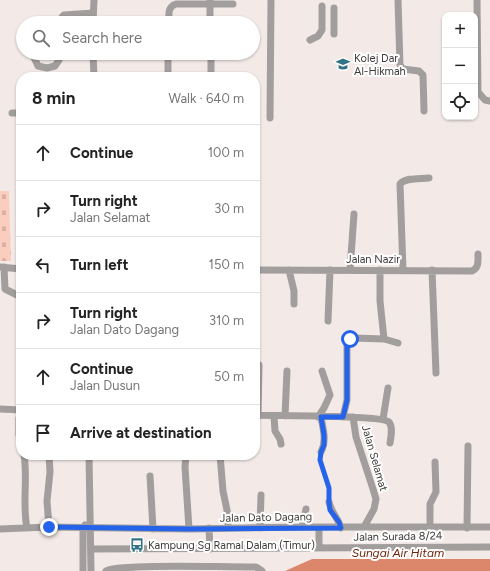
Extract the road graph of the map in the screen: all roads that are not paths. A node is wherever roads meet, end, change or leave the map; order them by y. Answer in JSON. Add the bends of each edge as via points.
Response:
{"nodes":[{"id":1,"x":94,"y":0,"type":"edge"},
{"id":2,"x":271,"y":0,"type":"edge"},
{"id":3,"x":398,"y":0,"type":"edge"},
{"id":4,"x":478,"y":0,"type":"edge"},
{"id":5,"x":210,"y":2,"type":"edge"},
{"id":6,"x":233,"y":4,"type":"dead end"},
{"id":7,"x":322,"y":6,"type":"dead end"},
{"id":8,"x":334,"y":8,"type":"dead end"},
{"id":9,"x":94,"y":13,"type":"junction"},
{"id":10,"x":80,"y":14,"type":"joint"},
{"id":11,"x":63,"y":16,"type":"edge"},
{"id":12,"x":94,"y":16,"type":"edge"},
{"id":13,"x":169,"y":16,"type":"edge"},
{"id":14,"x":210,"y":16,"type":"edge"},
{"id":15,"x":322,"y":23,"type":"junction"},
{"id":16,"x":334,"y":23,"type":"junction"},
{"id":17,"x":334,"y":34,"type":"dead end"},
{"id":18,"x":310,"y":40,"type":"dead end"},
{"id":19,"x":35,"y":60,"type":"edge"},
{"id":20,"x":59,"y":60,"type":"edge"},
{"id":21,"x":93,"y":60,"type":"edge"},
{"id":22,"x":168,"y":60,"type":"edge"},
{"id":23,"x":211,"y":60,"type":"edge"},
{"id":24,"x":94,"y":72,"type":"edge"},
{"id":25,"x":168,"y":72,"type":"edge"},
{"id":26,"x":212,"y":72,"type":"edge"},
{"id":27,"x":490,"y":101,"type":"edge"},
{"id":28,"x":424,"y":111,"type":"dead end"},
{"id":29,"x":12,"y":113,"type":"dead end"},
{"id":30,"x":16,"y":113,"type":"edge"},
{"id":31,"x":270,"y":118,"type":"dead end"},
{"id":32,"x":429,"y":178,"type":"dead end"},
{"id":33,"x":354,"y":214,"type":"dead end"},
{"id":34,"x":478,"y":254,"type":"dead end"},
{"id":35,"x":2,"y":267,"type":"edge"},
{"id":36,"x":16,"y":268,"type":"edge"},
{"id":37,"x":260,"y":270,"type":"edge"},
{"id":38,"x":289,"y":270,"type":"junction"},
{"id":39,"x":330,"y":270,"type":"junction"},
{"id":40,"x":350,"y":270,"type":"junction"},
{"id":41,"x":380,"y":270,"type":"junction"},
{"id":42,"x":403,"y":270,"type":"junction"},
{"id":43,"x":432,"y":270,"type":"junction"},
{"id":44,"x":16,"y":294,"type":"edge"},
{"id":45,"x":294,"y":304,"type":"dead end"},
{"id":46,"x":328,"y":322,"type":"dead end"},
{"id":47,"x":384,"y":339,"type":"junction"},
{"id":48,"x":398,"y":343,"type":"dead end"},
{"id":49,"x":288,"y":371,"type":"dead end"},
{"id":50,"x":322,"y":371,"type":"dead end"},
{"id":51,"x":436,"y":373,"type":"dead end"},
{"id":52,"x":388,"y":388,"type":"dead end"},
{"id":53,"x":0,"y":409,"type":"edge"},
{"id":54,"x":16,"y":410,"type":"edge"},
{"id":55,"x":260,"y":415,"type":"edge"},
{"id":56,"x":274,"y":416,"type":"junction"},
{"id":57,"x":285,"y":416,"type":"junction"},
{"id":58,"x":320,"y":417,"type":"junction"},
{"id":59,"x":343,"y":417,"type":"junction"},
{"id":60,"x":353,"y":417,"type":"junction"},
{"id":61,"x":383,"y":419,"type":"junction"},
{"id":62,"x":390,"y":443,"type":"dead end"},
{"id":63,"x":281,"y":444,"type":"dead end"},
{"id":64,"x":468,"y":446,"type":"dead end"},
{"id":65,"x":321,"y":452,"type":"road end"},
{"id":66,"x":25,"y":460,"type":"edge"},
{"id":67,"x":49,"y":460,"type":"edge"},
{"id":68,"x":89,"y":460,"type":"edge"},
{"id":69,"x":186,"y":460,"type":"edge"},
{"id":70,"x":220,"y":460,"type":"edge"},
{"id":71,"x":435,"y":462,"type":"dead end"},
{"id":72,"x":150,"y":476,"type":"dead end"},
{"id":73,"x":261,"y":495,"type":"dead end"},
{"id":74,"x":329,"y":502,"type":"road end"},
{"id":75,"x":306,"y":509,"type":"dead end"},
{"id":76,"x":90,"y":516,"type":"junction"},
{"id":77,"x":49,"y":527,"type":"junction"},
{"id":78,"x":302,"y":527,"type":"junction"},
{"id":79,"x":319,"y":527,"type":"junction"},
{"id":80,"x":490,"y":527,"type":"edge"},
{"id":81,"x":27,"y":528,"type":"junction"},
{"id":82,"x":83,"y":528,"type":"junction"},
{"id":83,"x":91,"y":528,"type":"junction"},
{"id":84,"x":209,"y":528,"type":"junction"},
{"id":85,"x":228,"y":528,"type":"junction"},
{"id":86,"x":260,"y":528,"type":"junction"},
{"id":87,"x":341,"y":528,"type":"junction"},
{"id":88,"x":364,"y":528,"type":"junction"},
{"id":89,"x":430,"y":528,"type":"junction"},
{"id":90,"x":467,"y":528,"type":"junction"},
{"id":91,"x":0,"y":529,"type":"edge"},
{"id":92,"x":153,"y":529,"type":"junction"},
{"id":93,"x":189,"y":529,"type":"junction"},
{"id":94,"x":490,"y":547,"type":"edge"},
{"id":95,"x":319,"y":548,"type":"junction"},
{"id":96,"x":91,"y":549,"type":"junction"},
{"id":97,"x":210,"y":549,"type":"junction"},
{"id":98,"x":187,"y":569,"type":"edge"},
{"id":99,"x":260,"y":569,"type":"edge"},
{"id":100,"x":83,"y":571,"type":"edge"},
{"id":101,"x":91,"y":571,"type":"edge"},
{"id":102,"x":106,"y":571,"type":"edge"}],
"edges":[{"from":1,"to":9,"type":"street"},
{"from":2,"to":31,"type":"street"},
{"from":3,"to":28,"type":"street","via":[[400,64],[403,68],[419,71],[423,75]]},
{"from":4,"to":27,"type":"street","via":[[478,92],[485,100]]},
{"from":5,"to":6,"type":"street"},
{"from":5,"to":13,"type":"street","via":[[176,4],[169,9]]},
{"from":5,"to":14,"type":"street"},
{"from":7,"to":15,"type":"street"},
{"from":8,"to":16,"type":"street"},
{"from":9,"to":10,"type":"street"},
{"from":9,"to":12,"type":"street"},
{"from":10,"to":11,"type":"street"},
{"from":15,"to":16,"type":"street"},
{"from":15,"to":18,"type":"street","via":[[321,34]]},
{"from":16,"to":17,"type":"street"},
{"from":19,"to":20,"type":"street","via":[[38,66],[47,68],[55,66]]},
{"from":21,"to":24,"type":"street"},
{"from":22,"to":25,"type":"street"},
{"from":23,"to":26,"type":"street"},
{"from":29,"to":30,"type":"street"},
{"from":32,"to":42,"type":"street","via":[[408,180],[400,184]]},
{"from":33,"to":40,"type":"street"},
{"from":34,"to":43,"type":"street","name":"Jalan Nazir","via":[[478,265],[475,270]]},
{"from":35,"to":36,"type":"street"},
{"from":35,"to":44,"type":"street","via":[[5,289]]},
{"from":37,"to":38,"type":"street","name":"Jalan Nazir"},
{"from":38,"to":39,"type":"street","name":"Jalan Nazir"},
{"from":38,"to":45,"type":"street"},
{"from":39,"to":40,"type":"street","name":"Jalan Nazir"},
{"from":39,"to":46,"type":"street"},
{"from":40,"to":41,"type":"street","name":"Jalan Nazir"},
{"from":41,"to":42,"type":"street","name":"Jalan Nazir"},
{"from":41,"to":47,"type":"street"},
{"from":42,"to":43,"type":"street","name":"Jalan Nazir"},
{"from":43,"to":51,"type":"street"},
{"from":47,"to":48,"type":"street"},
{"from":47,"to":59,"type":"street","via":[[354,338],[347,341],[347,400]]},
{"from":49,"to":57,"type":"street"},
{"from":50,"to":58,"type":"street","via":[[330,395]]},
{"from":52,"to":61,"type":"street"},
{"from":53,"to":54,"type":"street"},
{"from":55,"to":56,"type":"street","name":"Jalan Selamat"},
{"from":56,"to":57,"type":"street","name":"Jalan Selamat"},
{"from":56,"to":63,"type":"street","via":[[275,431]]},
{"from":57,"to":58,"type":"street","name":"Jalan Selamat"},
{"from":58,"to":59,"type":"street","name":"Jalan Selamat"},
{"from":58,"to":65,"type":"street","via":[[324,435]]},
{"from":59,"to":60,"type":"street","name":"Jalan Selamat"},
{"from":60,"to":61,"type":"street"},
{"from":60,"to":88,"type":"street","name":"Jalan Selamat","via":[[356,437],[376,499]]},
{"from":61,"to":62,"type":"street","via":[[390,425]]},
{"from":64,"to":90,"type":"street"},
{"from":66,"to":81,"type":"street","via":[[24,515]]},
{"from":67,"to":77,"type":"street","via":[[47,501]]},
{"from":68,"to":76,"type":"street"},
{"from":69,"to":93,"type":"street"},
{"from":70,"to":85,"type":"street"},
{"from":71,"to":89,"type":"street","via":[[436,492],[430,504]]},
{"from":72,"to":92,"type":"street"},
{"from":73,"to":86,"type":"street"},
{"from":74,"to":87,"type":"street","via":[[330,510]]},
{"from":75,"to":78,"type":"street"},
{"from":76,"to":82,"type":"street"},
{"from":76,"to":83,"type":"street"},
{"from":77,"to":81,"type":"street","name":"Jalan Dato Dagang"},
{"from":77,"to":82,"type":"street","name":"Jalan Dato Dagang"},
{"from":78,"to":79,"type":"street","name":"Jalan Dato Dagang"},
{"from":78,"to":86,"type":"street","name":"Jalan Dato Dagang"},
{"from":79,"to":87,"type":"street","name":"Jalan Dato Dagang"},
{"from":79,"to":95,"type":"street"},
{"from":80,"to":90,"type":"street","name":"Jalan Dato Dagang"},
{"from":81,"to":91,"type":"street","name":"Jalan Dato Dagang"},
{"from":82,"to":83,"type":"street","name":"Jalan Dato Dagang"},
{"from":82,"to":100,"type":"street"},
{"from":83,"to":92,"type":"street","name":"Jalan Dato Dagang"},
{"from":83,"to":96,"type":"street"},
{"from":84,"to":85,"type":"street","name":"Jalan Dato Dagang"},
{"from":84,"to":93,"type":"street","name":"Jalan Dato Dagang"},
{"from":84,"to":97,"type":"street"},
{"from":85,"to":86,"type":"street","name":"Jalan Dato Dagang"},
{"from":87,"to":88,"type":"street","name":"Jalan Dato Dagang"},
{"from":88,"to":89,"type":"street","name":"Jalan Dato Dagang"},
{"from":89,"to":90,"type":"street","name":"Jalan Dato Dagang"},
{"from":92,"to":93,"type":"street","name":"Jalan Dato Dagang"},
{"from":94,"to":95,"type":"street","name":"Jalan Surada 8/24"},
{"from":95,"to":97,"type":"street","name":"Jalan Surada 8/24"},
{"from":96,"to":97,"type":"street","name":"Jalan Surada 8/24"},
{"from":96,"to":101,"type":"street"},
{"from":98,"to":99,"type":"street"},
{"from":98,"to":102,"type":"street","via":[[153,566]]}]}
